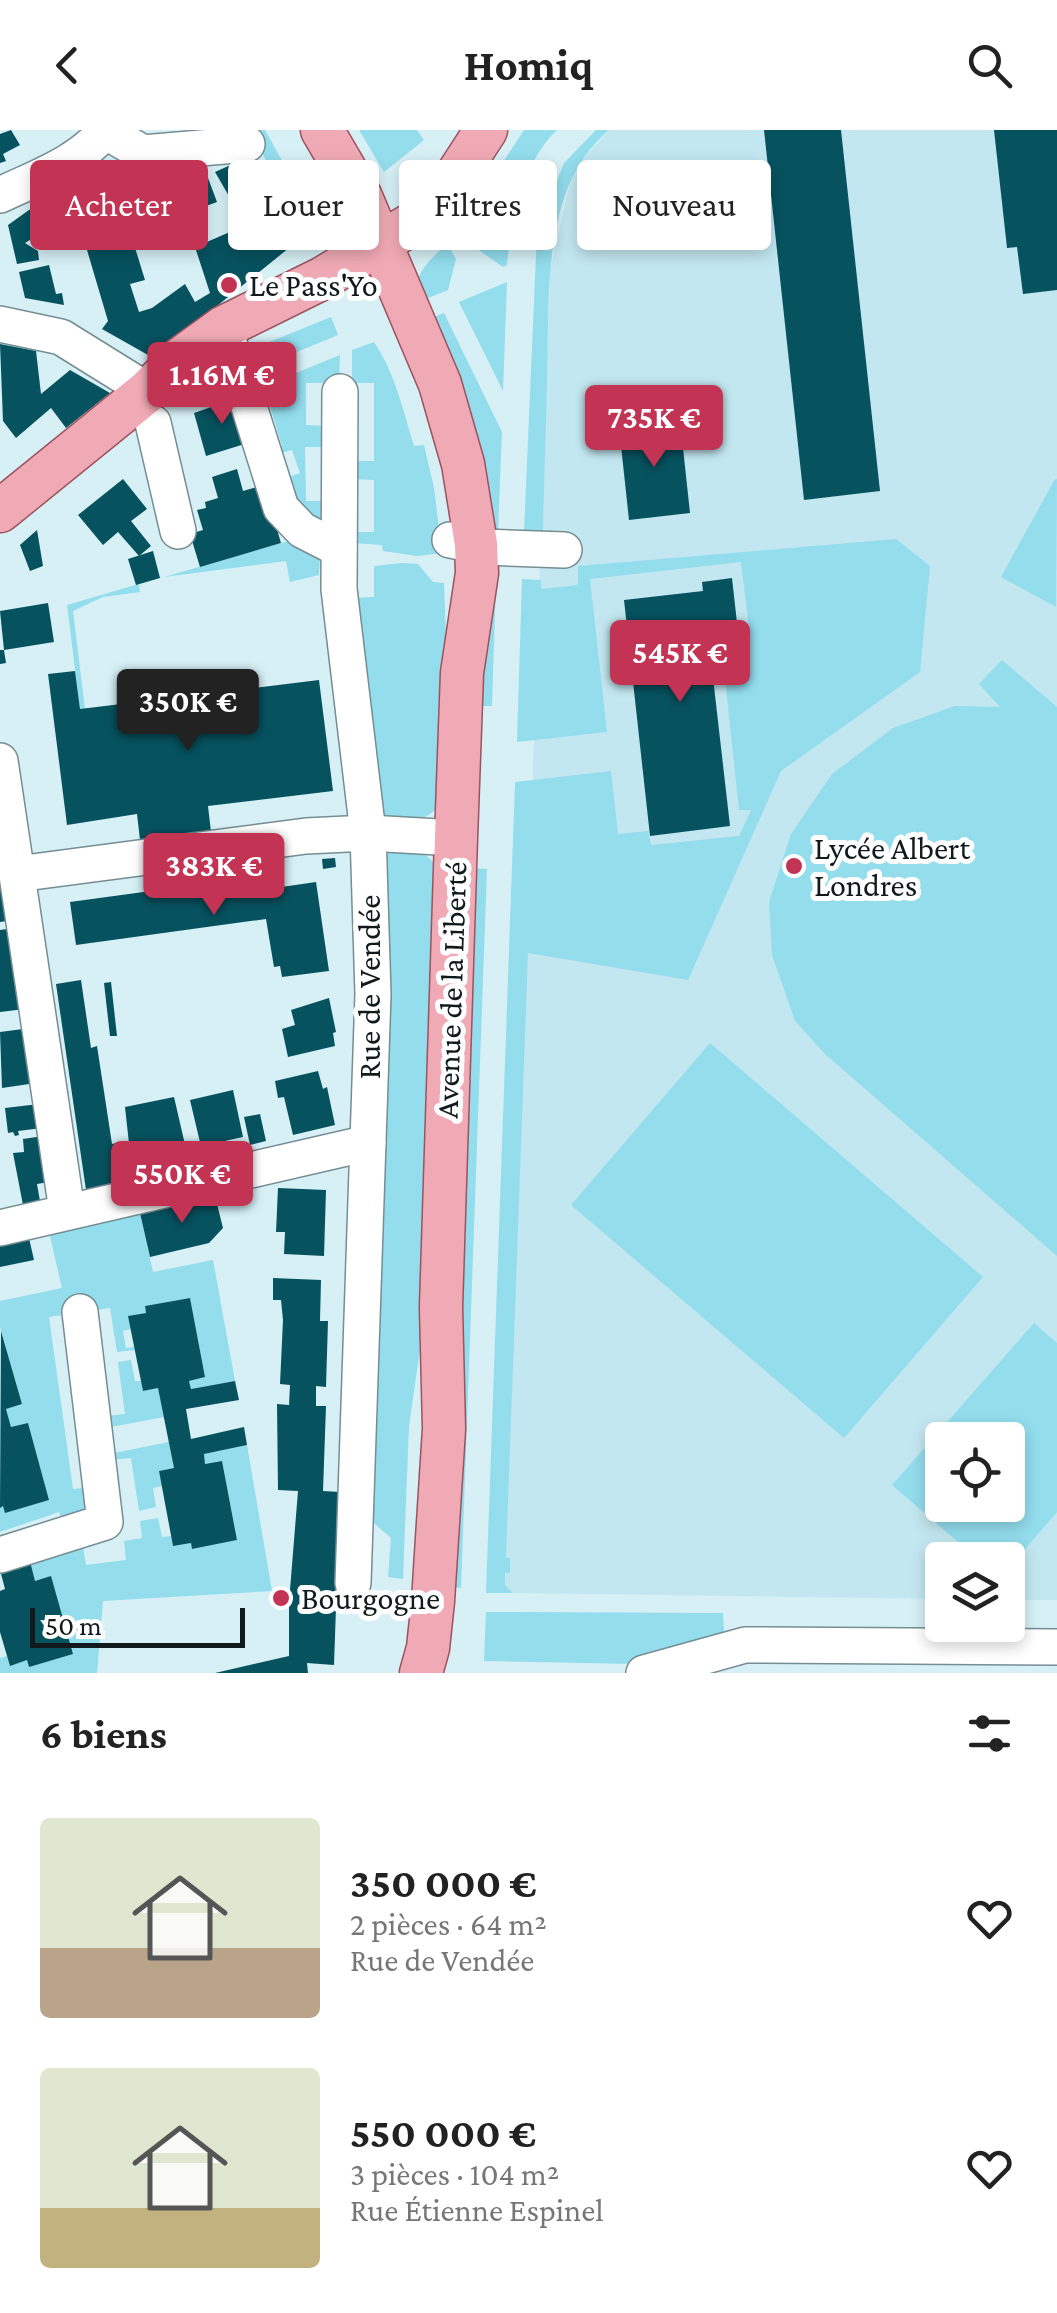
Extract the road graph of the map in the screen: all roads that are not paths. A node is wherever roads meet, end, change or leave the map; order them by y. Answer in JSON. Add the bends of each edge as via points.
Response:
{"nodes":[{"id":1,"x":105,"y":130,"type":"edge"},
{"id":2,"x":299,"y":130,"type":"edge"},
{"id":3,"x":322,"y":130,"type":"edge"},
{"id":4,"x":486,"y":130,"type":"edge"},
{"id":5,"x":516,"y":130,"type":"edge"},
{"id":6,"x":247,"y":144,"type":"dead end"},
{"id":7,"x":0,"y":195,"type":"edge"},
{"id":8,"x":376,"y":261,"type":"junction"},
{"id":9,"x":0,"y":324,"type":"edge"},
{"id":10,"x":226,"y":338,"type":"junction"},
{"id":11,"x":340,"y":392,"type":"dead end"},
{"id":12,"x":150,"y":407,"type":"junction"},
{"id":13,"x":0,"y":511,"type":"edge"},
{"id":14,"x":178,"y":532,"type":"dead end"},
{"id":15,"x":463,"y":542,"type":"junction"},
{"id":16,"x":340,"y":548,"type":"junction"},
{"id":17,"x":564,"y":550,"type":"dead end"},
{"id":18,"x":0,"y":760,"type":"edge"},
{"id":19,"x":368,"y":833,"type":"junction"},
{"id":20,"x":456,"y":838,"type":"junction"},
{"id":21,"x":17,"y":874,"type":"junction"},
{"id":22,"x":368,"y":1143,"type":"junction"},
{"id":23,"x":67,"y":1211,"type":"junction"},
{"id":24,"x":0,"y":1228,"type":"edge"},
{"id":25,"x":80,"y":1312,"type":"dead end"},
{"id":26,"x":0,"y":1556,"type":"edge"},
{"id":27,"x":354,"y":1583,"type":"dead end"},
{"id":28,"x":1057,"y":1647,"type":"edge"},
{"id":29,"x":406,"y":1669,"type":"edge"},
{"id":30,"x":644,"y":1673,"type":"edge"}],
"edges":[{"from":1,"to":6,"type":"street","via":[[143,153]]},
{"from":1,"to":7,"type":"street","via":[[75,158]]},
{"from":2,"to":8,"type":"main road","name":"Avenue de la Liberté"},
{"from":3,"to":8,"type":"main road","name":"Avenue de la Liberté","via":[[360,195]]},
{"from":4,"to":8,"type":"main road","via":[[434,208]]},
{"from":5,"to":8,"type":"main road","via":[[445,232]]},
{"from":8,"to":10,"type":"main road"},
{"from":8,"to":15,"type":"main road","name":"Avenue de la Liberté","via":[[440,384],[464,464]]},
{"from":9,"to":12,"type":"street","via":[[61,337]]},
{"from":10,"to":12,"type":"main road"},
{"from":10,"to":16,"type":"street","via":[[281,508],[302,530]]},
{"from":11,"to":16,"type":"street","name":"Rue de Vendée"},
{"from":12,"to":13,"type":"main road"},
{"from":12,"to":14,"type":"street"},
{"from":15,"to":17,"type":"street"},
{"from":15,"to":20,"type":"main road","name":"Avenue de la Liberté","via":[[477,574],[462,672]]},
{"from":16,"to":19,"type":"street","name":"Rue de Vendée","via":[[342,622]]},
{"from":18,"to":21,"type":"street"},
{"from":19,"to":20,"type":"street"},
{"from":19,"to":21,"type":"street"},
{"from":19,"to":22,"type":"street","name":"Rue de Vendée"},
{"from":20,"to":29,"type":"main road","name":"Avenue de la Liberté","via":[[441,1307],[444,1429],[428,1648]]},
{"from":21,"to":23,"type":"street"},
{"from":22,"to":23,"type":"street"},
{"from":22,"to":27,"type":"street","name":"Rue de Vendée"},
{"from":23,"to":24,"type":"street"},
{"from":25,"to":26,"type":"street","via":[[106,1522]]},
{"from":28,"to":30,"type":"street","via":[[744,1645]]}]}
